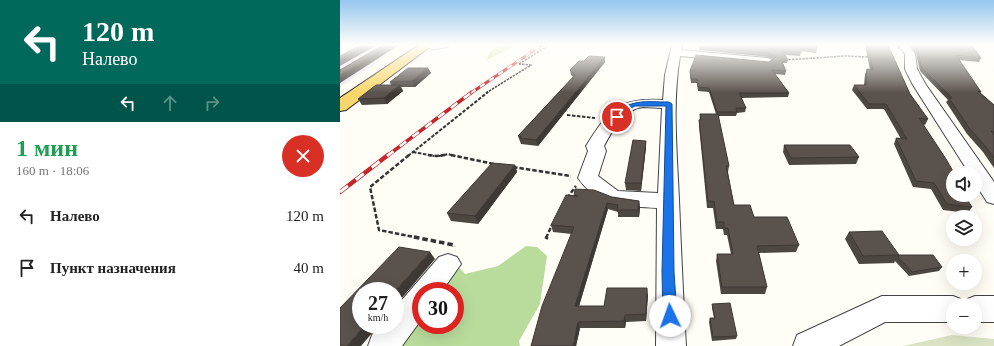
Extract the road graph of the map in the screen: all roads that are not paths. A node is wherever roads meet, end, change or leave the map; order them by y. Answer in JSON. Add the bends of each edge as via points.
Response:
{"nodes":[{"id":1,"x":403,"y":61,"type":"edge"},
{"id":2,"x":674,"y":61,"type":"edge"},
{"id":3,"x":910,"y":61,"type":"edge"},
{"id":4,"x":669,"y":104,"type":"junction"},
{"id":5,"x":340,"y":106,"type":"edge"},
{"id":6,"x":994,"y":197,"type":"edge"},
{"id":7,"x":669,"y":201,"type":"junction"},
{"id":8,"x":448,"y":264,"type":"road end"},
{"id":9,"x":433,"y":282,"type":"edge"},
{"id":10,"x":412,"y":309,"type":"edge"},
{"id":11,"x":946,"y":309,"type":"edge"},
{"id":12,"x":982,"y":309,"type":"edge"},
{"id":13,"x":994,"y":309,"type":"edge"},
{"id":14,"x":383,"y":346,"type":"edge"},
{"id":15,"x":671,"y":346,"type":"edge"},
{"id":16,"x":808,"y":346,"type":"edge"}],
"edges":[{"from":1,"to":5,"type":"main road"},
{"from":2,"to":4,"type":"street"},
{"from":3,"to":6,"type":"street","via":[[914,74]]},
{"from":4,"to":7,"type":"street"},
{"from":4,"to":7,"type":"street","via":[[628,106],[608,125],[595,146],[597,152],[588,172],[588,178],[611,196],[622,200]]},
{"from":7,"to":15,"type":"street"},
{"from":8,"to":9,"type":"street"},
{"from":10,"to":14,"type":"street"},
{"from":11,"to":16,"type":"street","via":[[882,309]]},
{"from":12,"to":13,"type":"street"}]}
